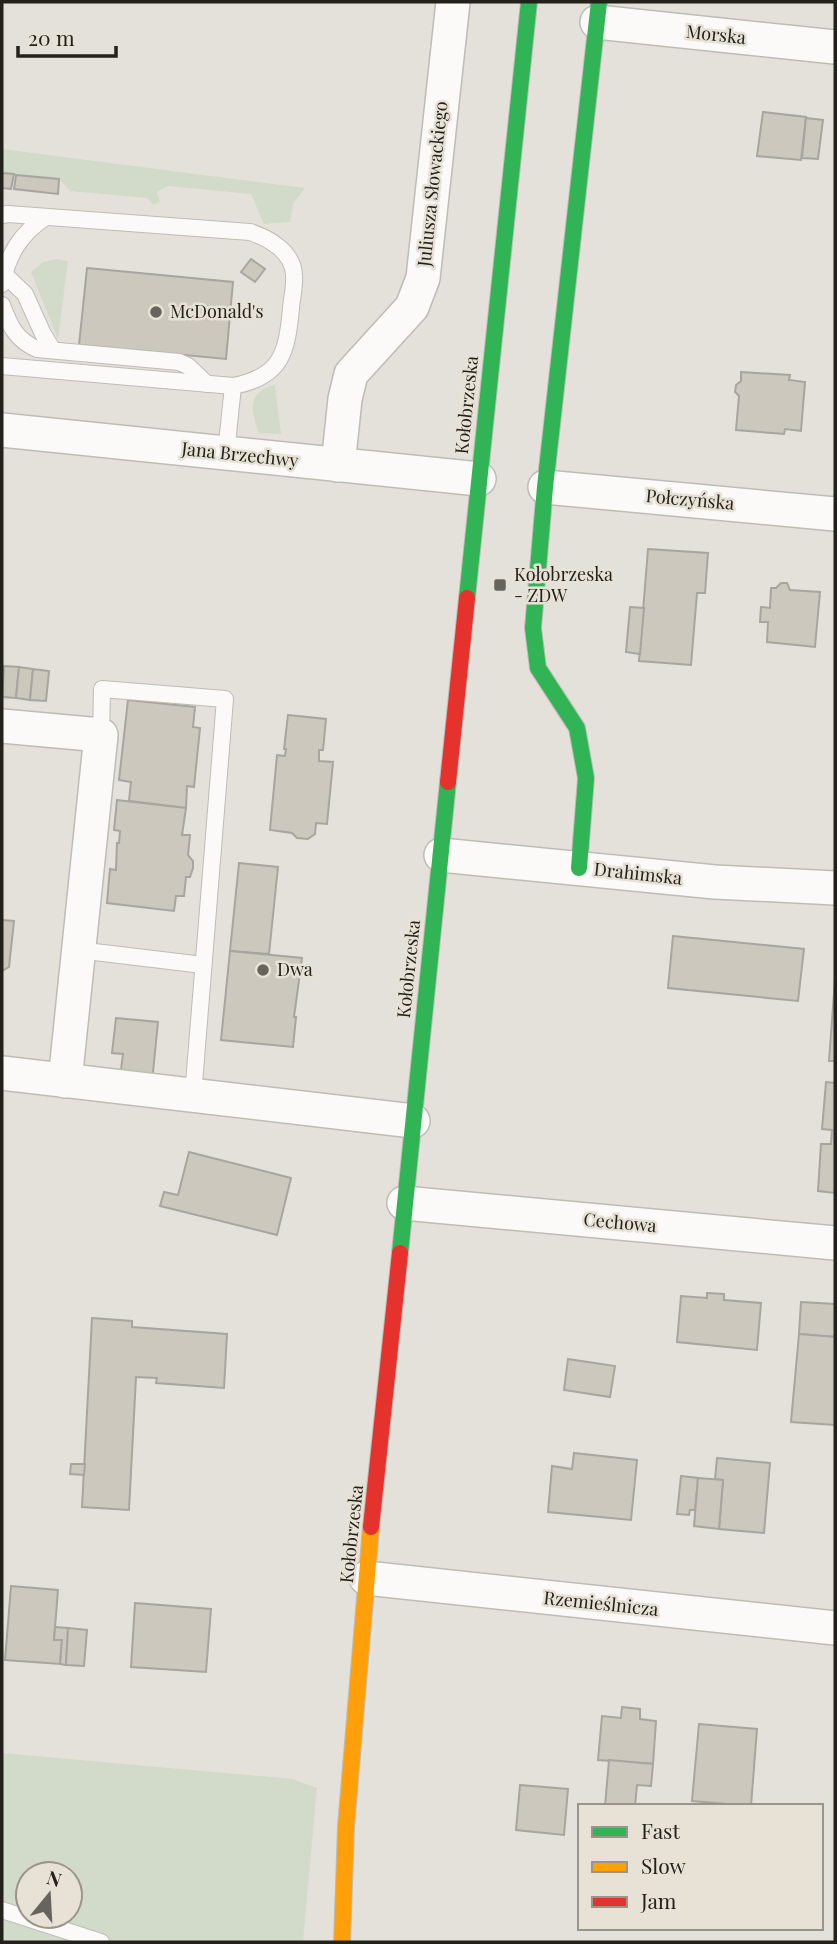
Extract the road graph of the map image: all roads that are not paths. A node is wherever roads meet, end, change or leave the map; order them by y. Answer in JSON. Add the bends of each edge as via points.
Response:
{"nodes":[{"id":1,"x":453,"y":2,"type":"edge"},
{"id":2,"x":529,"y":2,"type":"edge"},
{"id":3,"x":598,"y":12,"type":"edge"},
{"id":4,"x":835,"y":47,"type":"edge"},
{"id":5,"x":2,"y":215,"type":"edge"},
{"id":6,"x":46,"y":218,"type":"junction"},
{"id":7,"x":3,"y":280,"type":"edge"},
{"id":8,"x":2,"y":305,"type":"edge"},
{"id":9,"x":54,"y":351,"type":"junction"},
{"id":10,"x":2,"y":366,"type":"edge"},
{"id":11,"x":207,"y":384,"type":"junction"},
{"id":12,"x":233,"y":386,"type":"junction"},
{"id":13,"x":2,"y":430,"type":"edge"},
{"id":14,"x":226,"y":453,"type":"junction"},
{"id":15,"x":338,"y":465,"type":"junction"},
{"id":16,"x":479,"y":479,"type":"junction"},
{"id":17,"x":545,"y":487,"type":"junction"},
{"id":18,"x":835,"y":513,"type":"edge"},
{"id":19,"x":2,"y":726,"type":"edge"},
{"id":20,"x":101,"y":735,"type":"junction"},
{"id":21,"x":441,"y":855,"type":"junction"},
{"id":22,"x":579,"y":868,"type":"junction"},
{"id":23,"x":835,"y":888,"type":"edge"},
{"id":24,"x":78,"y":950,"type":"junction"},
{"id":25,"x":203,"y":965,"type":"junction"},
{"id":26,"x":2,"y":1073,"type":"edge"},
{"id":27,"x":65,"y":1081,"type":"junction"},
{"id":28,"x":193,"y":1096,"type":"junction"},
{"id":29,"x":413,"y":1121,"type":"junction"},
{"id":30,"x":404,"y":1203,"type":"junction"},
{"id":31,"x":835,"y":1244,"type":"edge"},
{"id":32,"x":366,"y":1578,"type":"junction"},
{"id":33,"x":835,"y":1628,"type":"edge"},
{"id":34,"x":2,"y":1910,"type":"edge"},
{"id":35,"x":101,"y":1942,"type":"edge"},
{"id":36,"x":342,"y":1942,"type":"edge"}],
"edges":[{"from":1,"to":15,"type":"street","name":"Juliusza Słowackiego","via":[[423,278],[412,307],[351,374]]},
{"from":2,"to":16,"type":"main road","name":"Kołobrzeska"},
{"from":3,"to":4,"type":"street","name":"Morska"},
{"from":3,"to":17,"type":"main road"},
{"from":5,"to":6,"type":"lane"},
{"from":6,"to":7,"type":"lane","via":[[22,236]]},
{"from":6,"to":12,"type":"lane","via":[[250,232],[278,247],[294,274],[288,343],[277,364],[265,374]]},
{"from":7,"to":9,"type":"lane","via":[[25,293]]},
{"from":8,"to":9,"type":"lane","via":[[24,344]]},
{"from":9,"to":11,"type":"lane","via":[[179,362]]},
{"from":10,"to":11,"type":"lane"},
{"from":11,"to":12,"type":"lane"},
{"from":12,"to":14,"type":"lane"},
{"from":13,"to":14,"type":"street","name":"Jana Brzechwy"},
{"from":14,"to":15,"type":"street","name":"Jana Brzechwy"},
{"from":15,"to":16,"type":"street","name":"Jana Brzechwy"},
{"from":16,"to":21,"type":"main road","name":"Kołobrzeska"},
{"from":17,"to":18,"type":"street","name":"Połczyńska"},
{"from":17,"to":22,"type":"main road","via":[[533,628],[538,668],[577,728],[586,778]]},
{"from":19,"to":20,"type":"street"},
{"from":20,"to":24,"type":"street"},
{"from":20,"to":25,"type":"lane","via":[[102,689],[225,699]]},
{"from":21,"to":22,"type":"street","name":"Drahimska"},
{"from":21,"to":29,"type":"main road","name":"Kołobrzeska"},
{"from":22,"to":23,"type":"street","name":"Drahimska"},
{"from":24,"to":25,"type":"lane"},
{"from":24,"to":27,"type":"street"},
{"from":25,"to":28,"type":"lane"},
{"from":26,"to":27,"type":"street"},
{"from":27,"to":28,"type":"street"},
{"from":28,"to":29,"type":"street"},
{"from":29,"to":30,"type":"main road","name":"Kołobrzeska"},
{"from":30,"to":31,"type":"street","name":"Cechowa"},
{"from":30,"to":32,"type":"main road","name":"Kołobrzeska"},
{"from":32,"to":33,"type":"street","name":"Rzemieślnicza"},
{"from":32,"to":36,"type":"main road","name":"Kołobrzeska","via":[[346,1827]]},
{"from":34,"to":35,"type":"lane"}]}
